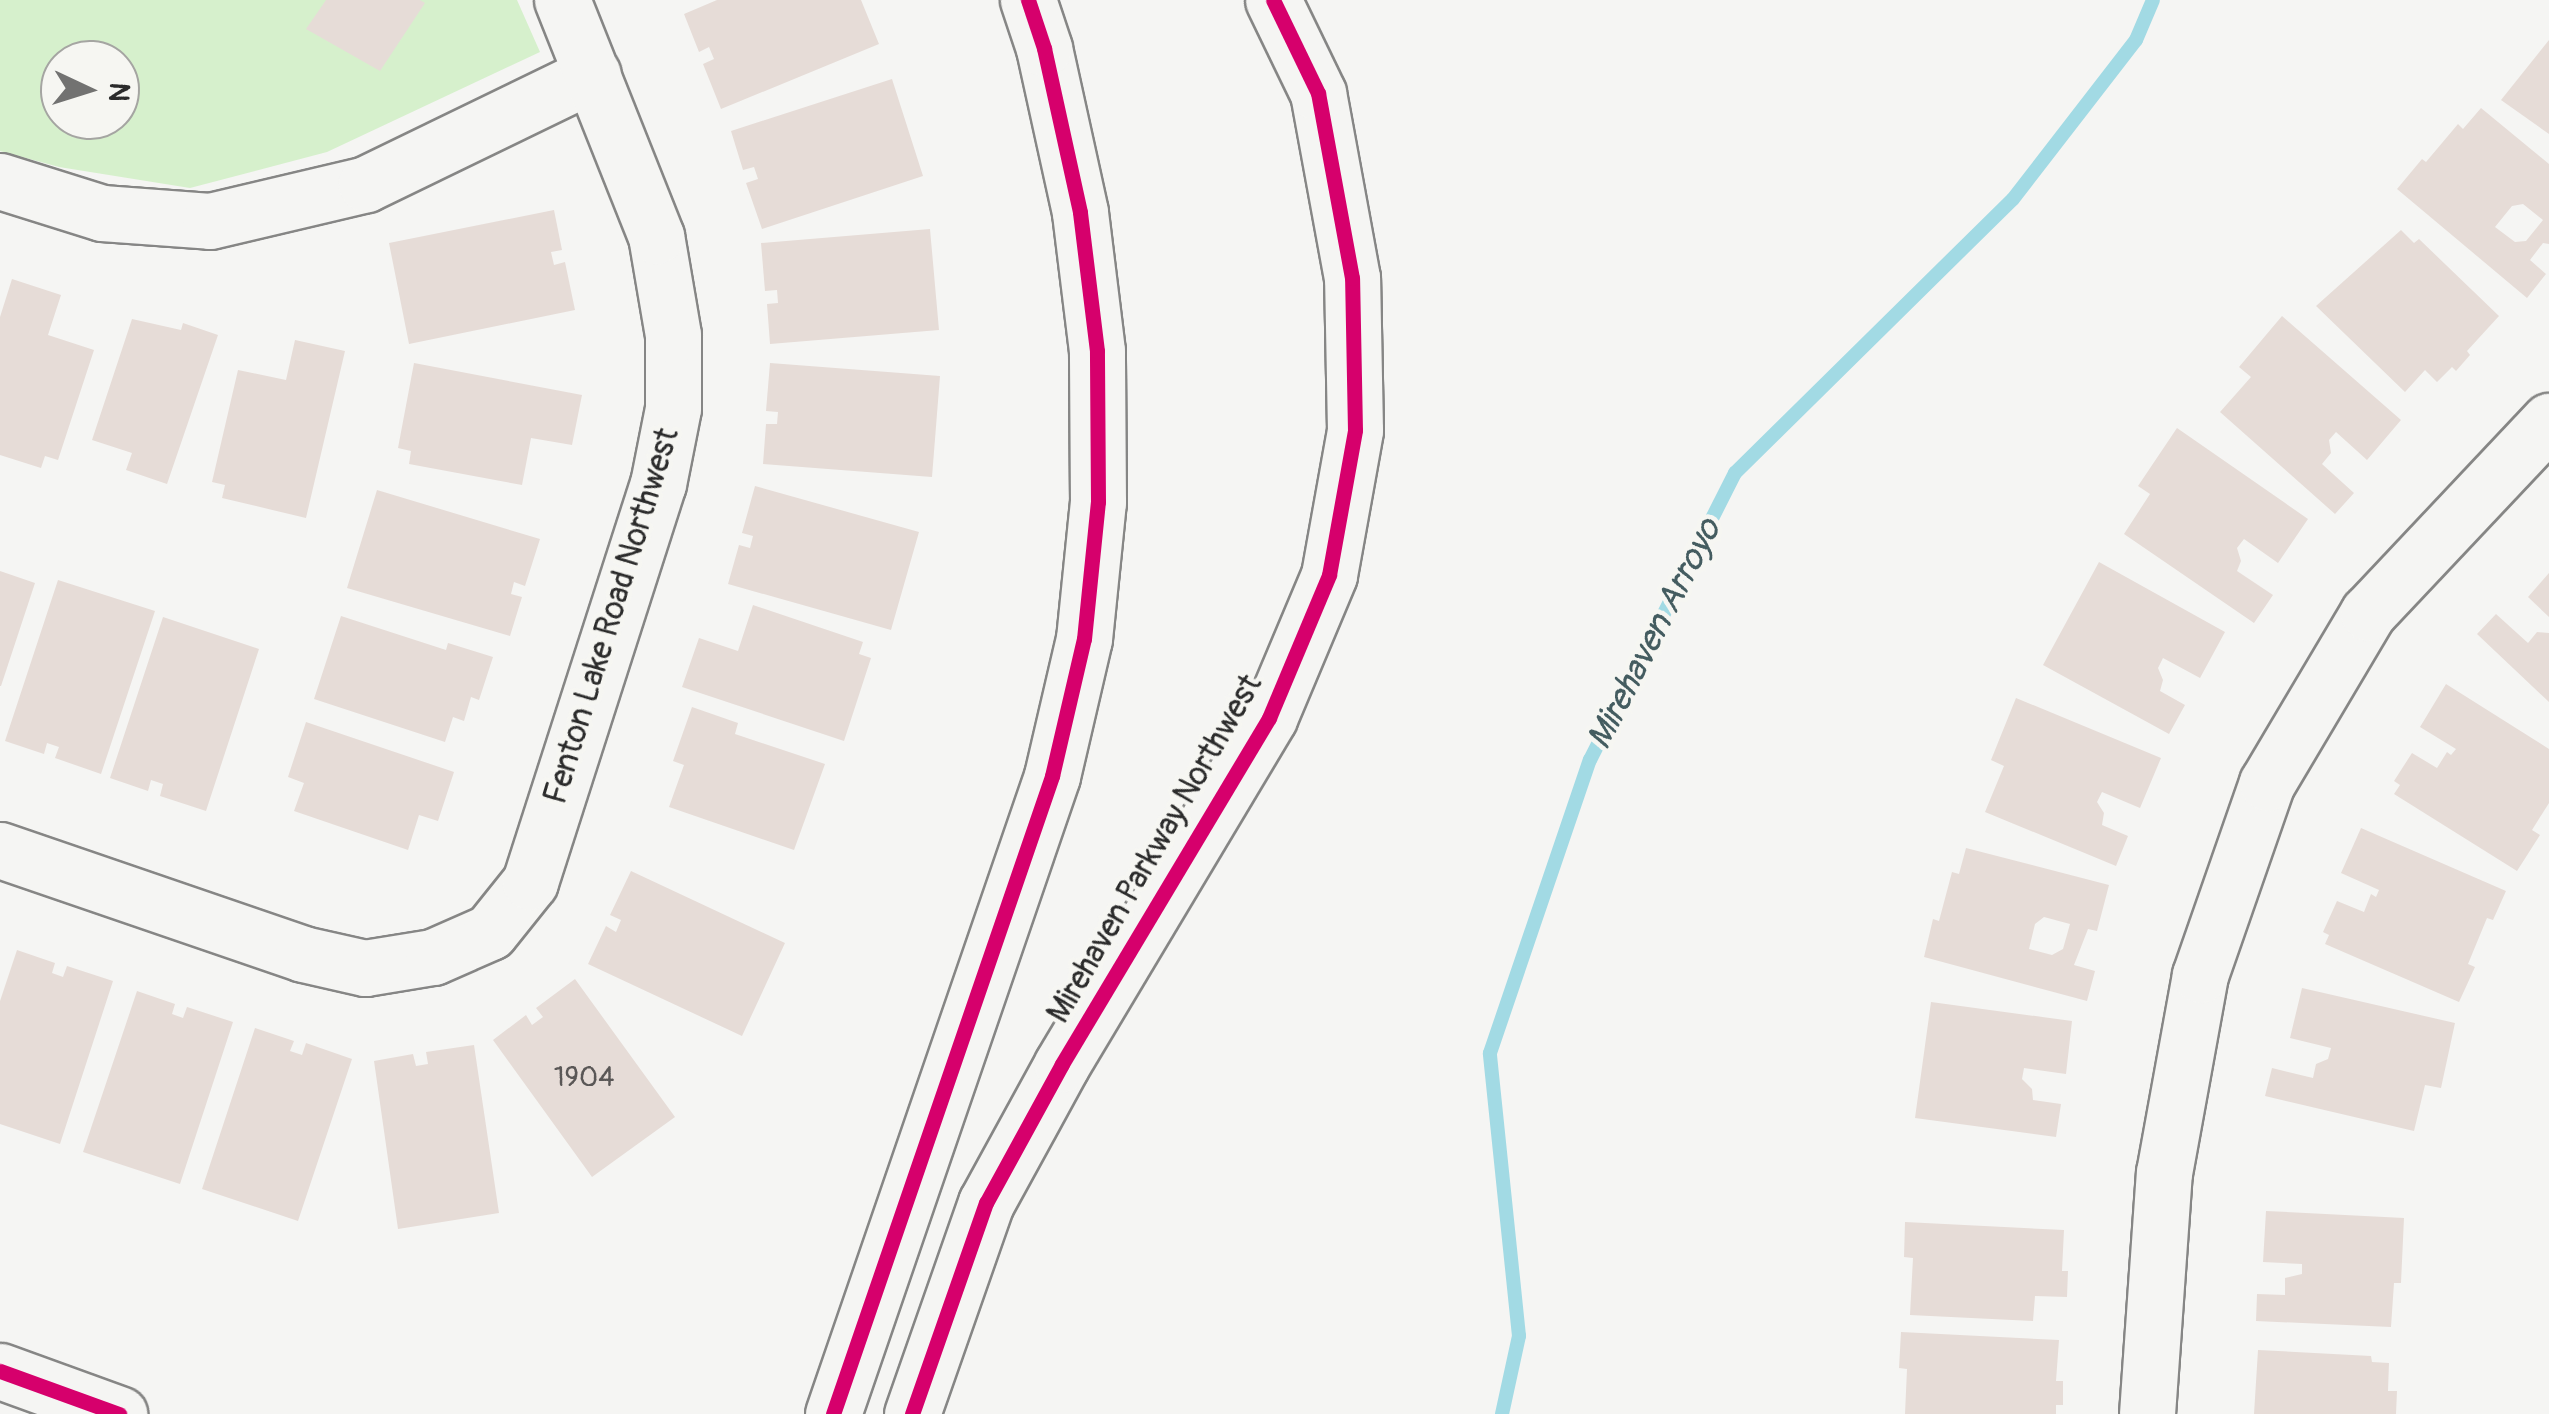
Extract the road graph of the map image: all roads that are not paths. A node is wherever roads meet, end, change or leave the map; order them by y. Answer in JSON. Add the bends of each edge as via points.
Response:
{"nodes":[{"id":1,"x":562,"y":0,"type":"edge"},
{"id":2,"x":1028,"y":0,"type":"edge"},
{"id":3,"x":1273,"y":0,"type":"edge"},
{"id":4,"x":593,"y":74,"type":"junction"},
{"id":5,"x":0,"y":181,"type":"edge"},
{"id":6,"x":2549,"y":421,"type":"edge"},
{"id":7,"x":0,"y":850,"type":"edge"},
{"id":8,"x":0,"y":1372,"type":"edge"},
{"id":9,"x":119,"y":1414,"type":"edge"},
{"id":10,"x":833,"y":1414,"type":"edge"},
{"id":11,"x":912,"y":1414,"type":"edge"},
{"id":12,"x":2147,"y":1414,"type":"edge"}],
"edges":[{"from":1,"to":4,"type":"street","name":"Fenton Lake Road Northwest"},
{"from":2,"to":10,"type":"street","via":[[1080,212],[1098,351],[1098,502],[1084,639],[1052,776]]},
{"from":3,"to":11,"type":"street","name":"Mirehaven Parkway Northwest","via":[[1318,92],[1352,278],[1355,430],[1329,576],[1269,718],[986,1203]]},
{"from":4,"to":5,"type":"street","via":[[366,184],[210,221],[102,213]]},
{"from":4,"to":7,"type":"street","name":"Fenton Lake Road Northwest","via":[[656,236],[673,336],[673,408],[658,484],[530,882],[490,932],[434,957],[365,968],[303,954]]},
{"from":6,"to":12,"type":"street","via":[[2368,613],[2267,783],[2200,975],[2164,1173]]},
{"from":8,"to":9,"type":"street"}]}
